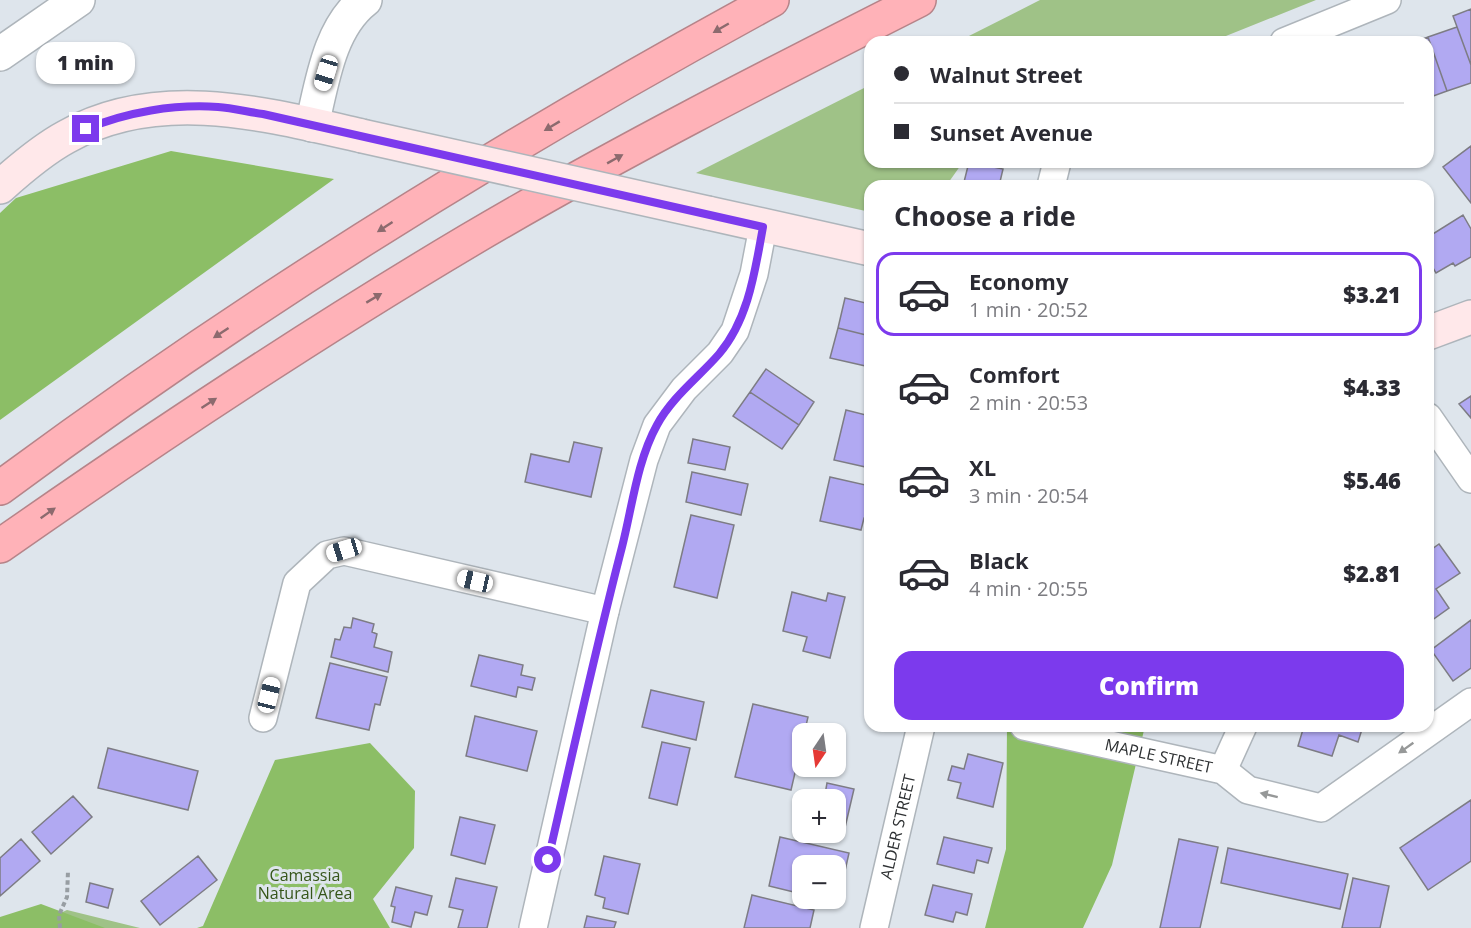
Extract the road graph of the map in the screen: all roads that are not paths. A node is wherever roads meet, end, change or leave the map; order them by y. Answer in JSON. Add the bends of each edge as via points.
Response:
{"nodes":[{"id":1,"x":78,"y":0,"type":"edge"},
{"id":2,"x":365,"y":0,"type":"edge"},
{"id":3,"x":772,"y":0,"type":"edge"},
{"id":4,"x":919,"y":0,"type":"edge"},
{"id":5,"x":1387,"y":0,"type":"edge"},
{"id":6,"x":1299,"y":36,"type":"edge"},
{"id":7,"x":0,"y":54,"type":"edge"},
{"id":8,"x":312,"y":125,"type":"junction"},
{"id":9,"x":0,"y":187,"type":"edge"},
{"id":10,"x":763,"y":227,"type":"junction"},
{"id":11,"x":864,"y":248,"type":"edge"},
{"id":12,"x":1471,"y":317,"type":"edge"},
{"id":13,"x":1434,"y":331,"type":"edge"},
{"id":14,"x":1434,"y":426,"type":"edge"},
{"id":15,"x":1471,"y":479,"type":"edge"},
{"id":16,"x":0,"y":488,"type":"edge"},
{"id":17,"x":0,"y":546,"type":"edge"},
{"id":18,"x":605,"y":611,"type":"junction"},
{"id":19,"x":1471,"y":702,"type":"edge"},
{"id":20,"x":264,"y":718,"type":"dead end"},
{"id":21,"x":1434,"y":728,"type":"edge"},
{"id":22,"x":920,"y":732,"type":"edge"},
{"id":23,"x":1051,"y":732,"type":"edge"},
{"id":24,"x":1240,"y":732,"type":"edge"},
{"id":25,"x":1429,"y":732,"type":"edge"},
{"id":26,"x":1223,"y":770,"type":"junction"},
{"id":27,"x":533,"y":928,"type":"edge"},
{"id":28,"x":874,"y":928,"type":"edge"}],
"edges":[{"from":1,"to":7,"type":"street"},
{"from":2,"to":8,"type":"street","via":[[347,17],[337,35]]},
{"from":3,"to":16,"type":"highway","one_way":true,"via":[[402,216],[121,399]]},
{"from":17,"to":4,"type":"highway","one_way":true,"via":[[224,393],[470,239],[730,97]]},
{"from":5,"to":6,"type":"street"},
{"from":8,"to":9,"type":"main road","via":[[217,107],[159,109],[106,120],[66,137]]},
{"from":8,"to":10,"type":"main road","bridge":true},
{"from":10,"to":11,"type":"main road"},
{"from":10,"to":18,"type":"street","via":[[754,274],[735,331],[657,425],[644,460]]},
{"from":12,"to":13,"type":"main road"},
{"from":14,"to":15,"type":"street"},
{"from":18,"to":20,"type":"street","via":[[344,550],[327,555],[297,583]]},
{"from":18,"to":27,"type":"street"},
{"from":19,"to":21,"type":"street","name":"MAPLE STREET","one_way":true},
{"from":22,"to":28,"type":"street","name":"ALDER STREET"},
{"from":23,"to":26,"type":"street","name":"MAPLE STREET"},
{"from":24,"to":26,"type":"street"},
{"from":25,"to":26,"type":"street","name":"MAPLE STREET","one_way":true,"via":[[1321,808],[1248,790]]}]}
